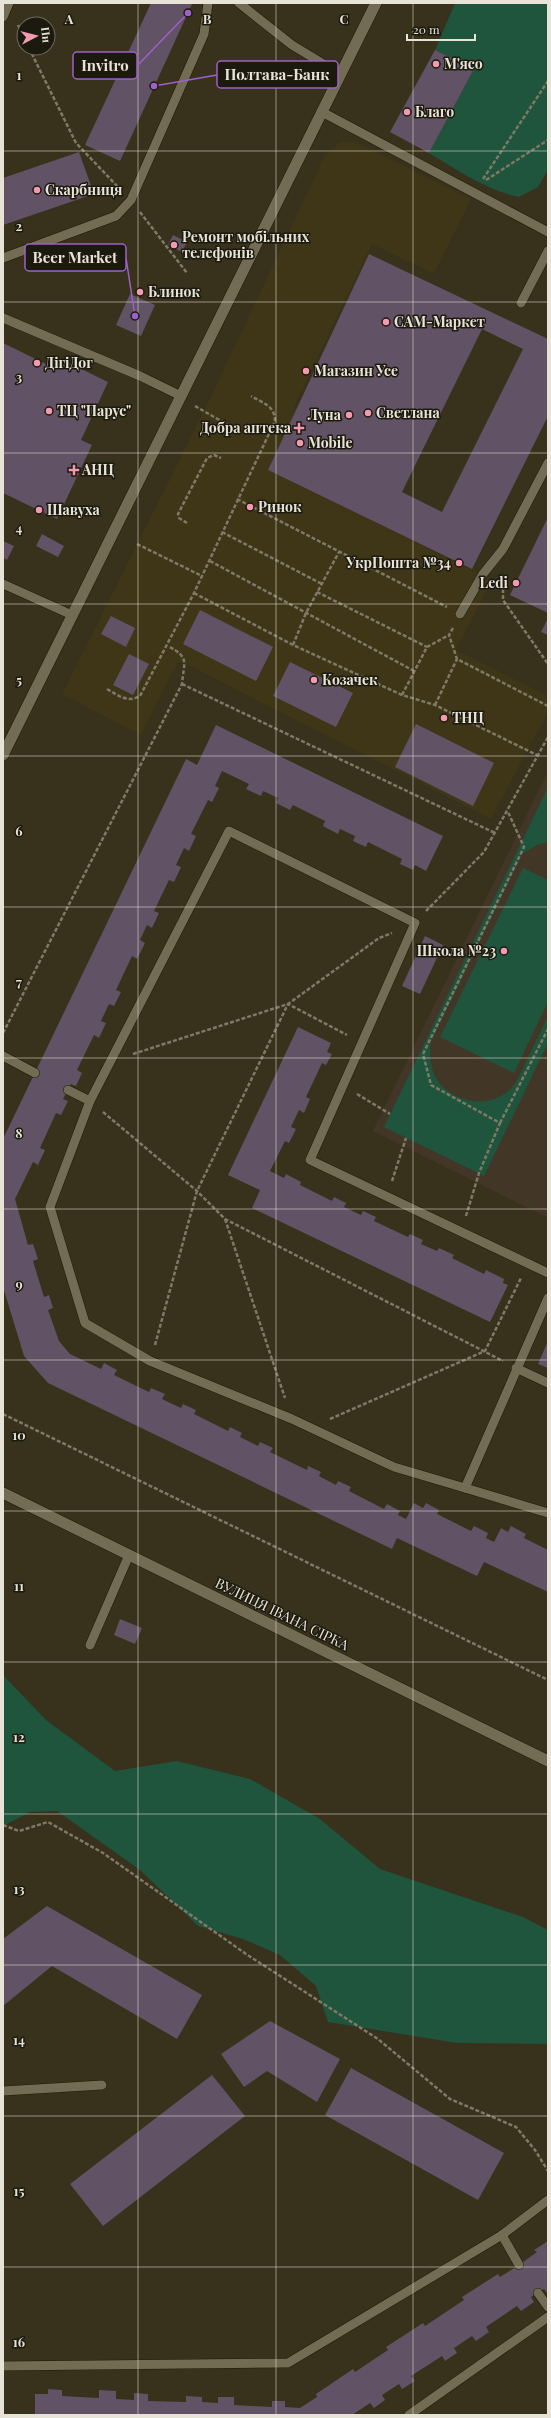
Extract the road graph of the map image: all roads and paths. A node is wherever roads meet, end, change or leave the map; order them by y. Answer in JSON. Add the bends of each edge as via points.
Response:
{"nodes":[{"id":1,"x":9,"y":3,"type":"edge"},
{"id":2,"x":208,"y":3,"type":"edge"},
{"id":3,"x":239,"y":3,"type":"edge"},
{"id":4,"x":376,"y":3,"type":"edge"},
{"id":5,"x":3,"y":17,"type":"edge"},
{"id":6,"x":33,"y":56,"type":"edge"},
{"id":7,"x":340,"y":74,"type":"junction"},
{"id":8,"x":548,"y":81,"type":"edge"},
{"id":9,"x":322,"y":112,"type":"junction"},
{"id":10,"x":548,"y":140,"type":"edge"},
{"id":11,"x":131,"y":200,"type":"junction"},
{"id":12,"x":548,"y":232,"type":"edge"},
{"id":13,"x":548,"y":251,"type":"edge"},
{"id":14,"x":3,"y":258,"type":"edge"},
{"id":15,"x":187,"y":273,"type":"dead end"},
{"id":16,"x":521,"y":303,"type":"dead end"},
{"id":17,"x":3,"y":318,"type":"edge"},
{"id":18,"x":181,"y":396,"type":"junction"},
{"id":19,"x":251,"y":396,"type":"dead end"},
{"id":20,"x":235,"y":428,"type":"dead end"},
{"id":21,"x":221,"y":458,"type":"dead end"},
{"id":22,"x":548,"y":463,"type":"edge"},
{"id":23,"x":237,"y":499,"type":"junction"},
{"id":24,"x":187,"y":523,"type":"dead end"},
{"id":25,"x":222,"y":532,"type":"junction"},
{"id":26,"x":137,"y":544,"type":"dead end"},
{"id":27,"x":503,"y":549,"type":"junction"},
{"id":28,"x":339,"y":552,"type":"junction"},
{"id":29,"x":210,"y":561,"type":"junction"},
{"id":30,"x":202,"y":576,"type":"junction"},
{"id":31,"x":3,"y":584,"type":"edge"},
{"id":32,"x":322,"y":584,"type":"junction"},
{"id":33,"x":317,"y":592,"type":"junction"},
{"id":34,"x":194,"y":593,"type":"junction"},
{"id":35,"x":306,"y":613,"type":"junction"},
{"id":36,"x":460,"y":614,"type":"junction"},
{"id":37,"x":72,"y":615,"type":"junction"},
{"id":38,"x":449,"y":635,"type":"junction"},
{"id":39,"x":293,"y":645,"type":"junction"},
{"id":40,"x":168,"y":646,"type":"junction"},
{"id":41,"x":427,"y":647,"type":"junction"},
{"id":42,"x":458,"y":659,"type":"junction"},
{"id":43,"x":548,"y":664,"type":"edge"},
{"id":44,"x":414,"y":671,"type":"junction"},
{"id":45,"x":182,"y":684,"type":"junction"},
{"id":46,"x":107,"y":689,"type":"dead end"},
{"id":47,"x":402,"y":695,"type":"junction"},
{"id":48,"x":435,"y":705,"type":"junction"},
{"id":49,"x":548,"y":706,"type":"edge"},
{"id":50,"x":548,"y":738,"type":"edge"},
{"id":51,"x":3,"y":755,"type":"edge"},
{"id":52,"x":539,"y":756,"type":"junction"},
{"id":53,"x":508,"y":812,"type":"junction"},
{"id":54,"x":495,"y":833,"type":"junction"},
{"id":55,"x":415,"y":923,"type":"junction"},
{"id":56,"x":288,"y":1004,"type":"junction"},
{"id":57,"x":548,"y":1029,"type":"edge"},
{"id":58,"x":3,"y":1033,"type":"edge"},
{"id":59,"x":362,"y":1043,"type":"junction"},
{"id":60,"x":3,"y":1056,"type":"edge"},
{"id":61,"x":110,"y":1061,"type":"junction"},
{"id":62,"x":35,"y":1073,"type":"dead end"},
{"id":63,"x":343,"y":1086,"type":"junction"},
{"id":64,"x":68,"y":1090,"type":"dead end"},
{"id":65,"x":90,"y":1101,"type":"junction"},
{"id":66,"x":390,"y":1114,"type":"dead end"},
{"id":67,"x":500,"y":1123,"type":"junction"},
{"id":68,"x":406,"y":1138,"type":"dead end"},
{"id":69,"x":197,"y":1191,"type":"junction"},
{"id":70,"x":386,"y":1196,"type":"junction"},
{"id":71,"x":225,"y":1218,"type":"junction"},
{"id":72,"x":461,"y":1230,"type":"junction"},
{"id":73,"x":528,"y":1263,"type":"junction"},
{"id":74,"x":548,"y":1273,"type":"edge"},
{"id":75,"x":548,"y":1298,"type":"edge"},
{"id":76,"x":485,"y":1351,"type":"junction"},
{"id":77,"x":150,"y":1361,"type":"junction"},
{"id":78,"x":516,"y":1368,"type":"junction"},
{"id":79,"x":548,"y":1383,"type":"edge"},
{"id":80,"x":3,"y":1414,"type":"edge"},
{"id":81,"x":292,"y":1420,"type":"junction"},
{"id":82,"x":309,"y":1427,"type":"junction"},
{"id":83,"x":465,"y":1488,"type":"junction"},
{"id":84,"x":3,"y":1493,"type":"edge"},
{"id":85,"x":548,"y":1513,"type":"edge"},
{"id":86,"x":129,"y":1555,"type":"junction"},
{"id":87,"x":90,"y":1645,"type":"dead end"},
{"id":88,"x":548,"y":1680,"type":"edge"},
{"id":89,"x":548,"y":1761,"type":"edge"},
{"id":90,"x":3,"y":1825,"type":"edge"},
{"id":91,"x":102,"y":2085,"type":"dead end"},
{"id":92,"x":3,"y":2091,"type":"edge"},
{"id":93,"x":548,"y":2172,"type":"edge"},
{"id":94,"x":548,"y":2200,"type":"edge"},
{"id":95,"x":502,"y":2235,"type":"junction"},
{"id":96,"x":519,"y":2265,"type":"dead end"},
{"id":97,"x":538,"y":2293,"type":"dead end"},
{"id":98,"x":548,"y":2307,"type":"edge"},
{"id":99,"x":548,"y":2317,"type":"edge"},
{"id":100,"x":3,"y":2366,"type":"edge"},
{"id":101,"x":409,"y":2415,"type":"edge"}],
"edges":[{"from":1,"to":5,"type":"lane"},
{"from":2,"to":11,"type":"lane","via":[[204,34]]},
{"from":3,"to":7,"type":"lane","via":[[292,45]]},
{"from":4,"to":7,"type":"street"},
{"from":6,"to":11,"type":"path","via":[[76,143]]},
{"from":7,"to":9,"type":"street"},
{"from":8,"to":10,"type":"path","via":[[480,183]]},
{"from":9,"to":12,"type":"lane"},
{"from":9,"to":18,"type":"street"},
{"from":11,"to":14,"type":"lane","via":[[116,216]]},
{"from":11,"to":15,"type":"path"},
{"from":13,"to":16,"type":"lane"},
{"from":17,"to":18,"type":"lane"},
{"from":18,"to":20,"type":"path"},
{"from":18,"to":37,"type":"street"},
{"from":19,"to":23,"type":"path","via":[[275,412],[275,421]]},
{"from":21,"to":24,"type":"path","via":[[214,455],[207,458],[185,500],[178,514],[179,518]]},
{"from":22,"to":27,"type":"lane"},
{"from":23,"to":25,"type":"path"},
{"from":23,"to":28,"type":"path"},
{"from":25,"to":29,"type":"path"},
{"from":25,"to":32,"type":"path"},
{"from":26,"to":30,"type":"path"},
{"from":27,"to":36,"type":"lane","via":[[483,574]]},
{"from":27,"to":43,"type":"path","via":[[503,600]]},
{"from":28,"to":32,"type":"path"},
{"from":28,"to":36,"type":"path"},
{"from":29,"to":30,"type":"path"},
{"from":29,"to":35,"type":"path"},
{"from":30,"to":34,"type":"path"},
{"from":31,"to":37,"type":"lane"},
{"from":32,"to":33,"type":"path"},
{"from":33,"to":35,"type":"path"},
{"from":33,"to":41,"type":"path"},
{"from":34,"to":39,"type":"path"},
{"from":34,"to":40,"type":"path"},
{"from":35,"to":39,"type":"path"},
{"from":35,"to":44,"type":"path"},
{"from":36,"to":38,"type":"path"},
{"from":37,"to":51,"type":"street"},
{"from":38,"to":41,"type":"path"},
{"from":38,"to":42,"type":"path"},
{"from":39,"to":47,"type":"path"},
{"from":40,"to":45,"type":"path","via":[[184,658]]},
{"from":40,"to":46,"type":"path","via":[[140,696],[133,700],[125,699]]},
{"from":41,"to":44,"type":"path"},
{"from":42,"to":48,"type":"path"},
{"from":42,"to":49,"type":"path"},
{"from":44,"to":47,"type":"path"},
{"from":45,"to":54,"type":"path"},
{"from":45,"to":58,"type":"path"},
{"from":47,"to":48,"type":"path"},
{"from":48,"to":52,"type":"path"},
{"from":50,"to":52,"type":"path"},
{"from":52,"to":53,"type":"path"},
{"from":53,"to":54,"type":"path"},
{"from":53,"to":67,"type":"path","via":[[524,847],[423,1054],[431,1085]]},
{"from":54,"to":55,"type":"path","via":[[484,852]]},
{"from":55,"to":56,"type":"path","via":[[380,938]]},
{"from":55,"to":59,"type":"lane"},
{"from":55,"to":61,"type":"lane","via":[[229,831]]},
{"from":56,"to":59,"type":"path"},
{"from":56,"to":61,"type":"path"},
{"from":56,"to":69,"type":"path"},
{"from":57,"to":67,"type":"path"},
{"from":59,"to":63,"type":"lane"},
{"from":60,"to":62,"type":"lane"},
{"from":61,"to":65,"type":"lane"},
{"from":63,"to":66,"type":"path"},
{"from":63,"to":70,"type":"lane","via":[[310,1160]]},
{"from":64,"to":65,"type":"lane"},
{"from":65,"to":69,"type":"path"},
{"from":65,"to":77,"type":"lane","via":[[50,1207],[84,1323]]},
{"from":67,"to":72,"type":"path","via":[[479,1173]]},
{"from":68,"to":70,"type":"path"},
{"from":69,"to":71,"type":"path"},
{"from":69,"to":77,"type":"path"},
{"from":70,"to":72,"type":"lane"},
{"from":71,"to":76,"type":"path"},
{"from":71,"to":81,"type":"path"},
{"from":72,"to":73,"type":"lane"},
{"from":73,"to":74,"type":"lane"},
{"from":73,"to":76,"type":"path"},
{"from":75,"to":78,"type":"lane"},
{"from":76,"to":78,"type":"path"},
{"from":76,"to":82,"type":"path"},
{"from":77,"to":81,"type":"lane"},
{"from":78,"to":79,"type":"lane"},
{"from":78,"to":83,"type":"lane"},
{"from":80,"to":88,"type":"path"},
{"from":81,"to":82,"type":"lane"},
{"from":82,"to":83,"type":"lane","via":[[394,1467]]},
{"from":83,"to":85,"type":"lane"},
{"from":84,"to":86,"type":"street","name":"ВУЛИЦЯ ІВАНА СІРКА"},
{"from":86,"to":87,"type":"lane"},
{"from":86,"to":89,"type":"street","name":"ВУЛИЦЯ ІВАНА СІРКА"},
{"from":90,"to":93,"type":"path","via":[[19,1831],[48,1822],[103,1853],[246,1954],[378,2039],[450,2099],[516,2127],[535,2150]]},
{"from":91,"to":92,"type":"lane"},
{"from":94,"to":95,"type":"lane"},
{"from":95,"to":96,"type":"lane"},
{"from":95,"to":100,"type":"lane","via":[[288,2363]]},
{"from":97,"to":98,"type":"lane"},
{"from":99,"to":101,"type":"lane"}]}
